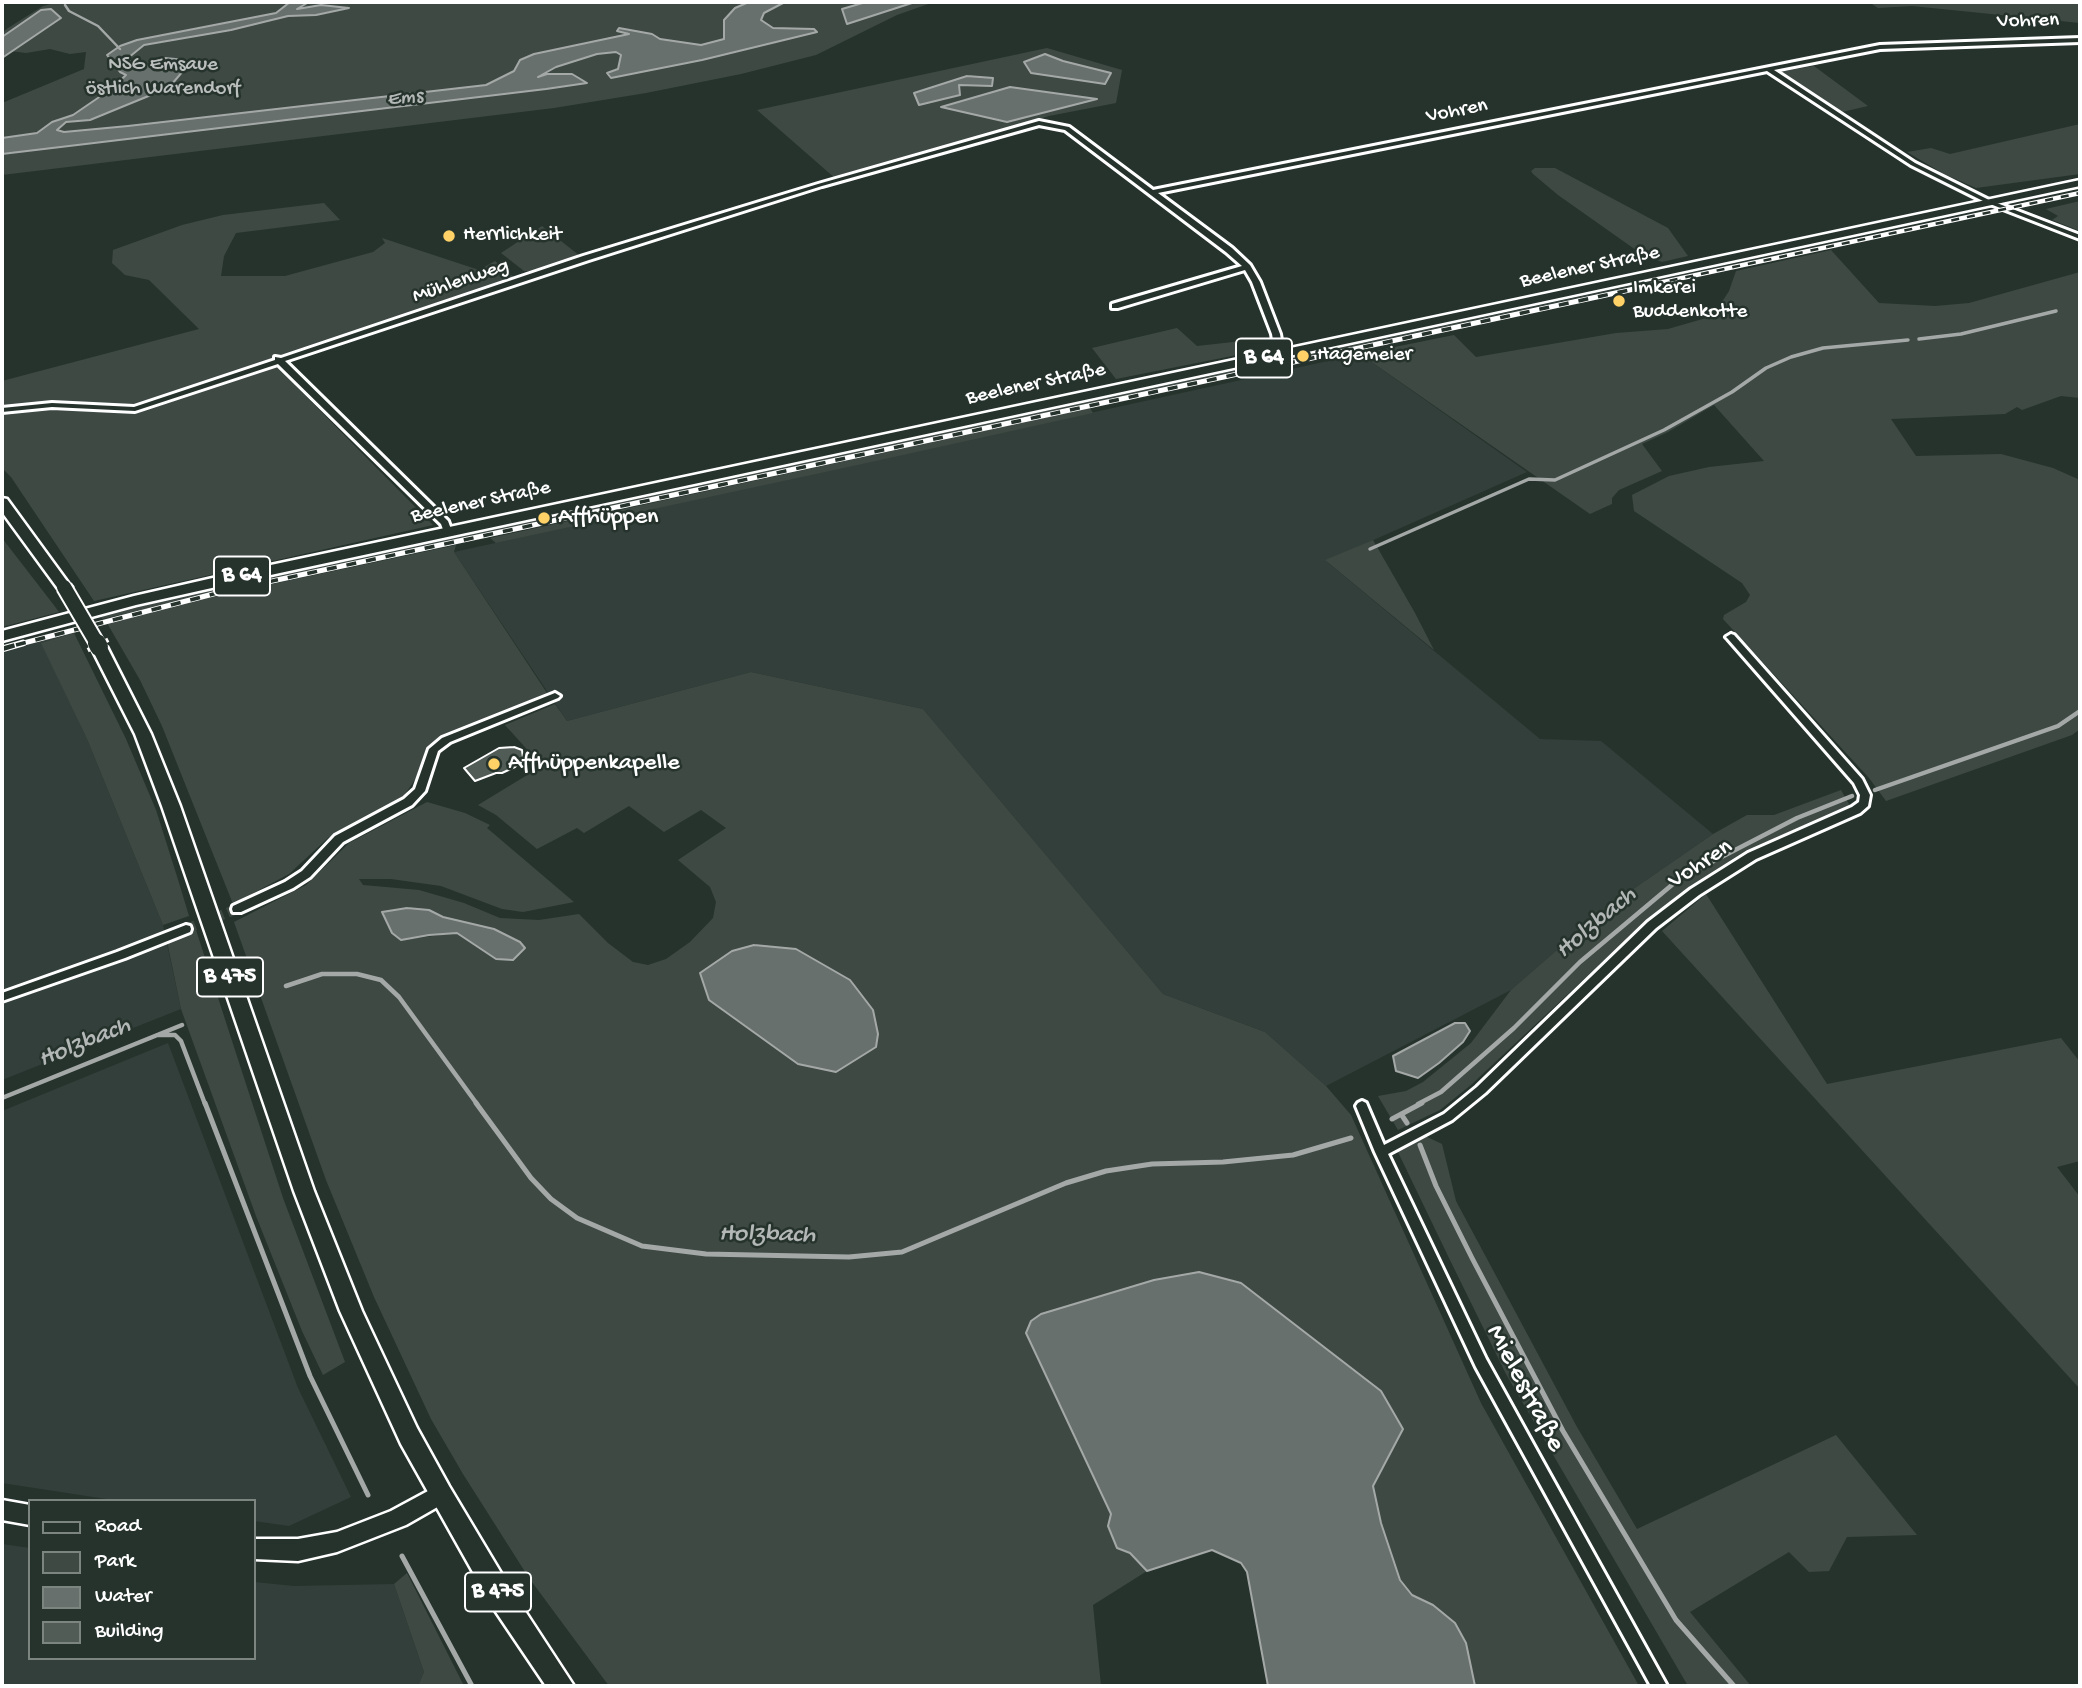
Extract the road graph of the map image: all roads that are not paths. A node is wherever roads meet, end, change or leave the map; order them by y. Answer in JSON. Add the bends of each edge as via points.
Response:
{"nodes":[{"id":1,"x":2080,"y":40,"type":"edge"},
{"id":2,"x":1768,"y":69,"type":"junction"},
{"id":3,"x":2080,"y":183,"type":"edge"},
{"id":4,"x":1153,"y":192,"type":"junction"},
{"id":5,"x":1987,"y":201,"type":"junction"},
{"id":6,"x":2080,"y":237,"type":"edge"},
{"id":7,"x":1247,"y":267,"type":"junction"},
{"id":8,"x":1115,"y":306,"type":"dead end"},
{"id":9,"x":1284,"y":354,"type":"junction"},
{"id":10,"x":278,"y":359,"type":"junction"},
{"id":11,"x":2,"y":410,"type":"edge"},
{"id":12,"x":2,"y":502,"type":"edge"},
{"id":13,"x":448,"y":532,"type":"junction"},
{"id":14,"x":2,"y":636,"type":"edge"},
{"id":15,"x":1731,"y":637,"type":"dead end"},
{"id":16,"x":555,"y":696,"type":"dead end"},
{"id":17,"x":237,"y":909,"type":"tunnel mouth"},
{"id":18,"x":186,"y":929,"type":"tunnel mouth"},
{"id":19,"x":2,"y":997,"type":"edge"},
{"id":20,"x":1362,"y":1106,"type":"dead end"},
{"id":21,"x":1381,"y":1153,"type":"junction"},
{"id":22,"x":441,"y":1494,"type":"junction"},
{"id":23,"x":2,"y":1510,"type":"edge"},
{"id":24,"x":28,"y":1515,"type":"edge"},
{"id":25,"x":256,"y":1549,"type":"edge"},
{"id":26,"x":561,"y":1686,"type":"edge"},
{"id":27,"x":1659,"y":1686,"type":"edge"}],
"edges":[{"from":1,"to":2,"type":"street","name":"Vohren","via":[[1908,44]]},
{"from":2,"to":4,"type":"street","name":"Vohren"},
{"from":2,"to":5,"type":"street","via":[[1913,164]]},
{"from":3,"to":5,"type":"main road","name":"Beelener Straße","number":"B 64"},
{"from":4,"to":7,"type":"street"},
{"from":4,"to":10,"type":"street","name":"Mühlenweg","via":[[1067,128],[1030,124],[586,258]]},
{"from":5,"to":6,"type":"street"},
{"from":5,"to":9,"type":"main road","name":"Beelener Straße","number":"B 64"},
{"from":7,"to":8,"type":"street"},
{"from":7,"to":9,"type":"street"},
{"from":9,"to":13,"type":"main road","name":"Beelener Straße","number":"B 64"},
{"from":10,"to":11,"type":"street","name":"Mühlenweg","via":[[135,408],[63,405]]},
{"from":10,"to":13,"type":"street","via":[[445,523]]},
{"from":12,"to":22,"type":"main road","number":"B 475","bridge":true,"via":[[64,587],[143,734],[304,1191],[351,1311]]},
{"from":13,"to":14,"type":"main road","name":"Beelener Straße","number":"B 64","via":[[194,587]]},
{"from":15,"to":21,"type":"street","name":"Vohren","via":[[1858,781],[1864,803],[1752,856],[1695,891],[1652,925],[1481,1090],[1448,1117]]},
{"from":16,"to":17,"type":"street","via":[[434,749],[420,791],[408,802],[339,839],[289,885]]},
{"from":18,"to":19,"type":"street"},
{"from":20,"to":21,"type":"street","name":"Mielestraße"},
{"from":21,"to":27,"type":"street","name":"Mielestraße","via":[[1481,1363]]},
{"from":22,"to":25,"type":"street","via":[[398,1518],[337,1542],[298,1550]]},
{"from":22,"to":26,"type":"main road","number":"B 475","via":[[501,1597]]},
{"from":23,"to":24,"type":"street"}]}
